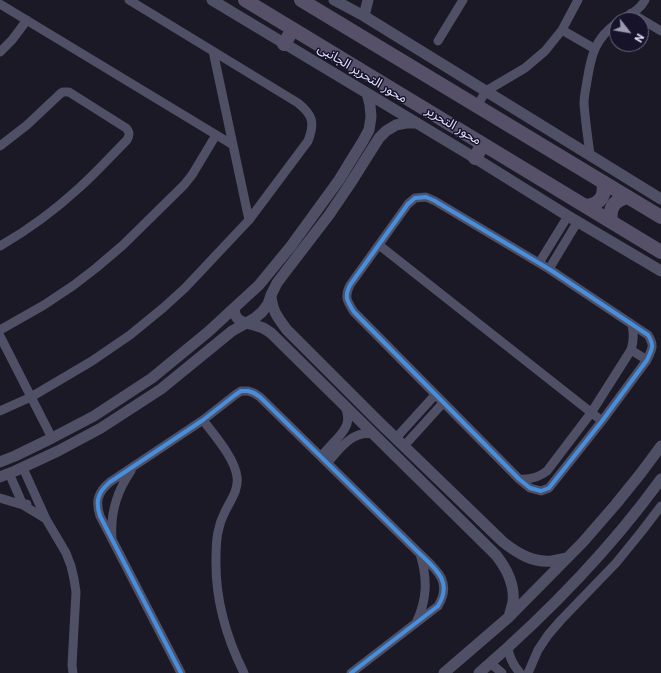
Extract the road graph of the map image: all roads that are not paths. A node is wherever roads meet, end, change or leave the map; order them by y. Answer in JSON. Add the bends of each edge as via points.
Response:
{"nodes":[{"id":1,"x":129,"y":0,"type":"edge"},
{"id":2,"x":212,"y":0,"type":"edge"},
{"id":3,"x":245,"y":0,"type":"edge"},
{"id":4,"x":301,"y":0,"type":"edge"},
{"id":5,"x":334,"y":0,"type":"edge"},
{"id":6,"x":368,"y":0,"type":"edge"},
{"id":7,"x":463,"y":0,"type":"edge"},
{"id":8,"x":578,"y":0,"type":"edge"},
{"id":9,"x":645,"y":0,"type":"edge"},
{"id":10,"x":0,"y":4,"type":"edge"},
{"id":11,"x":634,"y":12,"type":"edge"},
{"id":12,"x":364,"y":16,"type":"junction"},
{"id":13,"x":26,"y":20,"type":"junction"},
{"id":14,"x":649,"y":24,"type":"edge"},
{"id":15,"x":293,"y":29,"type":"junction"},
{"id":16,"x":609,"y":29,"type":"edge"},
{"id":17,"x":562,"y":30,"type":"junction"},
{"id":18,"x":661,"y":31,"type":"edge"},
{"id":19,"x":438,"y":41,"type":"dead end"},
{"id":20,"x":284,"y":44,"type":"junction"},
{"id":21,"x":595,"y":49,"type":"junction"},
{"id":22,"x":213,"y":51,"type":"junction"},
{"id":23,"x":0,"y":52,"type":"edge"},
{"id":24,"x":486,"y":91,"type":"junction"},
{"id":25,"x":366,"y":93,"type":"junction"},
{"id":26,"x":477,"y":106,"type":"junction"},
{"id":27,"x":417,"y":123,"type":"junction"},
{"id":28,"x":216,"y":134,"type":"junction"},
{"id":29,"x":363,"y":141,"type":"junction"},
{"id":30,"x":483,"y":144,"type":"junction"},
{"id":31,"x":233,"y":145,"type":"junction"},
{"id":32,"x":0,"y":146,"type":"edge"},
{"id":33,"x":373,"y":147,"type":"junction"},
{"id":34,"x":590,"y":155,"type":"junction"},
{"id":35,"x":475,"y":158,"type":"junction"},
{"id":36,"x":604,"y":182,"type":"junction"},
{"id":37,"x":628,"y":197,"type":"junction"},
{"id":38,"x":661,"y":199,"type":"edge"},
{"id":39,"x":587,"y":206,"type":"junction"},
{"id":40,"x":661,"y":217,"type":"edge"},
{"id":41,"x":573,"y":219,"type":"junction"},
{"id":42,"x":250,"y":220,"type":"junction"},
{"id":43,"x":611,"y":221,"type":"junction"},
{"id":44,"x":379,"y":245,"type":"junction"},
{"id":45,"x":0,"y":246,"type":"edge"},
{"id":46,"x":661,"y":252,"type":"edge"},
{"id":47,"x":539,"y":263,"type":"junction"},
{"id":48,"x":549,"y":269,"type":"junction"},
{"id":49,"x":661,"y":271,"type":"edge"},
{"id":50,"x":258,"y":285,"type":"junction"},
{"id":51,"x":271,"y":295,"type":"junction"},
{"id":52,"x":234,"y":308,"type":"junction"},
{"id":53,"x":246,"y":323,"type":"junction"},
{"id":54,"x":632,"y":325,"type":"junction"},
{"id":55,"x":0,"y":330,"type":"edge"},
{"id":56,"x":0,"y":336,"type":"edge"},
{"id":57,"x":631,"y":350,"type":"junction"},
{"id":58,"x":647,"y":360,"type":"junction"},
{"id":59,"x":435,"y":395,"type":"junction"},
{"id":60,"x":31,"y":397,"type":"junction"},
{"id":61,"x":443,"y":403,"type":"junction"},
{"id":62,"x":345,"y":406,"type":"junction"},
{"id":63,"x":0,"y":411,"type":"edge"},
{"id":64,"x":591,"y":413,"type":"junction"},
{"id":65,"x":203,"y":420,"type":"junction"},
{"id":66,"x":602,"y":421,"type":"junction"},
{"id":67,"x":373,"y":434,"type":"junction"},
{"id":68,"x":52,"y":438,"type":"junction"},
{"id":69,"x":396,"y":438,"type":"junction"},
{"id":70,"x":404,"y":446,"type":"junction"},
{"id":71,"x":661,"y":446,"type":"edge"},
{"id":72,"x":324,"y":459,"type":"junction"},
{"id":73,"x":0,"y":462,"type":"edge"},
{"id":74,"x":134,"y":466,"type":"junction"},
{"id":75,"x":23,"y":468,"type":"junction"},
{"id":76,"x":547,"y":471,"type":"junction"},
{"id":77,"x":5,"y":475,"type":"edge"},
{"id":78,"x":519,"y":479,"type":"junction"},
{"id":79,"x":556,"y":479,"type":"junction"},
{"id":80,"x":661,"y":479,"type":"edge"},
{"id":81,"x":31,"y":487,"type":"junction"},
{"id":82,"x":17,"y":492,"type":"junction"},
{"id":83,"x":0,"y":498,"type":"edge"},
{"id":84,"x":37,"y":501,"type":"junction"},
{"id":85,"x":23,"y":505,"type":"junction"},
{"id":86,"x":661,"y":506,"type":"edge"},
{"id":87,"x":46,"y":520,"type":"junction"},
{"id":88,"x":113,"y":541,"type":"junction"},
{"id":89,"x":419,"y":553,"type":"junction"},
{"id":90,"x":567,"y":558,"type":"junction"},
{"id":91,"x":509,"y":617,"type":"junction"},
{"id":92,"x":416,"y":624,"type":"junction"},
{"id":93,"x":508,"y":647,"type":"junction"},
{"id":94,"x":489,"y":664,"type":"junction"},
{"id":95,"x":71,"y":670,"type":"edge"},
{"id":96,"x":181,"y":673,"type":"edge"},
{"id":97,"x":244,"y":673,"type":"edge"},
{"id":98,"x":351,"y":673,"type":"edge"},
{"id":99,"x":444,"y":673,"type":"edge"},
{"id":100,"x":478,"y":673,"type":"edge"},
{"id":101,"x":502,"y":673,"type":"edge"},
{"id":102,"x":520,"y":673,"type":"edge"},
{"id":103,"x":528,"y":673,"type":"edge"}],
"edges":[{"from":1,"to":22,"type":"street"},
{"from":2,"to":20,"type":"street","name":"محور التحرير الجانبى"},
{"from":3,"to":15,"type":"main road","name":"محور التحرير"},
{"from":4,"to":26,"type":"main road"},
{"from":5,"to":12,"type":"street"},
{"from":6,"to":12,"type":"street"},
{"from":7,"to":19,"type":"street"},
{"from":8,"to":17,"type":"street"},
{"from":9,"to":11,"type":"street"},
{"from":10,"to":13,"type":"street"},
{"from":12,"to":24,"type":"street"},
{"from":13,"to":23,"type":"street"},
{"from":13,"to":28,"type":"street"},
{"from":14,"to":18,"type":"street"},
{"from":15,"to":20,"type":"main road"},
{"from":15,"to":30,"type":"main road","name":"محور التحرير"},
{"from":16,"to":21,"type":"street"},
{"from":17,"to":21,"type":"street"},
{"from":17,"to":24,"type":"street","via":[[536,60]]},
{"from":20,"to":25,"type":"street","name":"محور التحرير الجانبى"},
{"from":21,"to":34,"type":"street","via":[[590,61],[584,101]]},
{"from":22,"to":31,"type":"street"},
{"from":22,"to":42,"type":"street","via":[[298,103],[307,110],[312,119],[308,141]]},
{"from":24,"to":26,"type":"street"},
{"from":24,"to":34,"type":"street"},
{"from":25,"to":27,"type":"street","name":"محور التحرير الجانبى"},
{"from":25,"to":29,"type":"street","via":[[371,117],[369,130]]},
{"from":26,"to":36,"type":"main road"},
{"from":27,"to":33,"type":"street","via":[[396,125],[378,138]]},
{"from":27,"to":35,"type":"street","name":"محور التحرير الجانبى"},
{"from":28,"to":31,"type":"street"},
{"from":28,"to":55,"type":"street","via":[[184,185],[123,246],[74,285]]},
{"from":29,"to":33,"type":"street"},
{"from":29,"to":50,"type":"street","via":[[339,180],[291,246]]},
{"from":30,"to":35,"type":"main road"},
{"from":30,"to":39,"type":"main road","name":"محور التحرير"},
{"from":31,"to":42,"type":"street"},
{"from":32,"to":45,"type":"street","via":[[63,92],[69,92],[129,132],[127,140],[80,187],[47,215]]},
{"from":33,"to":51,"type":"street","via":[[329,215]]},
{"from":34,"to":38,"type":"street"},
{"from":35,"to":41,"type":"street","name":"محور التحرير الجانبى"},
{"from":36,"to":37,"type":"main road"},
{"from":36,"to":39,"type":"main road","via":[[604,193],[601,198],[593,205]]},
{"from":37,"to":40,"type":"main road"},
{"from":37,"to":43,"type":"main road","via":[[613,205]]},
{"from":39,"to":43,"type":"main road","name":"محور التحرير"},
{"from":41,"to":47,"type":"street"},
{"from":41,"to":48,"type":"street"},
{"from":41,"to":49,"type":"street","name":"محور التحرير الجانبى"},
{"from":42,"to":60,"type":"street","via":[[179,293],[136,331]]},
{"from":43,"to":46,"type":"main road","name":"محور التحرير"},
{"from":44,"to":47,"type":"street","via":[[408,204],[415,198],[426,197]]},
{"from":44,"to":59,"type":"street","via":[[346,293],[348,302]]},
{"from":44,"to":64,"type":"street"},
{"from":47,"to":48,"type":"street"},
{"from":48,"to":54,"type":"street"},
{"from":50,"to":51,"type":"street","via":[[269,288]]},
{"from":50,"to":52,"type":"street"},
{"from":51,"to":53,"type":"street","via":[[262,312]]},
{"from":51,"to":69,"type":"street","via":[[275,313],[287,330]]},
{"from":52,"to":53,"type":"street","via":[[236,317]]},
{"from":52,"to":68,"type":"street","via":[[152,378],[94,416]]},
{"from":53,"to":62,"type":"street","via":[[265,328],[271,333]]},
{"from":53,"to":75,"type":"street","via":[[127,412],[95,432]]},
{"from":54,"to":57,"type":"street","via":[[634,341]]},
{"from":54,"to":58,"type":"street","via":[[652,342],[652,350]]},
{"from":56,"to":60,"type":"street"},
{"from":57,"to":58,"type":"street"},
{"from":57,"to":64,"type":"street"},
{"from":58,"to":66,"type":"street"},
{"from":59,"to":61,"type":"street"},
{"from":59,"to":69,"type":"street"},
{"from":60,"to":63,"type":"street"},
{"from":60,"to":68,"type":"street"},
{"from":61,"to":70,"type":"street"},
{"from":61,"to":78,"type":"street"},
{"from":62,"to":67,"type":"street"},
{"from":62,"to":72,"type":"street","via":[[348,417],[346,428]]},
{"from":64,"to":66,"type":"street"},
{"from":64,"to":76,"type":"street"},
{"from":65,"to":72,"type":"street","via":[[241,391],[248,391],[260,396]]},
{"from":65,"to":74,"type":"street"},
{"from":65,"to":97,"type":"street","via":[[232,460],[237,478],[237,486],[218,529],[216,563],[225,627]]},
{"from":66,"to":79,"type":"street"},
{"from":67,"to":72,"type":"street","via":[[354,436]]},
{"from":67,"to":91,"type":"street","via":[[505,567],[512,583],[513,600]]},
{"from":68,"to":73,"type":"street"},
{"from":69,"to":70,"type":"street"},
{"from":70,"to":90,"type":"street","via":[[517,553],[533,559],[550,561]]},
{"from":71,"to":90,"type":"street","via":[[616,504]]},
{"from":72,"to":89,"type":"street"},
{"from":74,"to":88,"type":"street","via":[[122,485],[114,506]]},
{"from":74,"to":88,"type":"street","via":[[104,487],[97,501],[100,516]]},
{"from":75,"to":77,"type":"street"},
{"from":75,"to":81,"type":"street"},
{"from":76,"to":78,"type":"street","via":[[534,478]]},
{"from":76,"to":79,"type":"street"},
{"from":77,"to":82,"type":"street"},
{"from":78,"to":79,"type":"street","via":[[530,488],[541,491],[549,488]]},
{"from":80,"to":93,"type":"street","via":[[600,556]]},
{"from":81,"to":82,"type":"street"},
{"from":81,"to":84,"type":"street"},
{"from":82,"to":83,"type":"street"},
{"from":82,"to":85,"type":"street"},
{"from":83,"to":85,"type":"street"},
{"from":84,"to":85,"type":"street"},
{"from":84,"to":87,"type":"street"},
{"from":85,"to":87,"type":"street"},
{"from":86,"to":103,"type":"street","via":[[616,563],[548,635]]},
{"from":87,"to":95,"type":"street","via":[[66,553],[74,579],[76,606]]},
{"from":88,"to":96,"type":"street"},
{"from":89,"to":92,"type":"street","via":[[426,584],[423,605]]},
{"from":89,"to":92,"type":"street","via":[[442,578],[444,593],[438,606]]},
{"from":90,"to":91,"type":"street"},
{"from":91,"to":99,"type":"street"},
{"from":92,"to":98,"type":"street"},
{"from":93,"to":94,"type":"street"},
{"from":93,"to":102,"type":"street","via":[[512,663]]},
{"from":94,"to":100,"type":"street"},
{"from":94,"to":101,"type":"street"}]}
